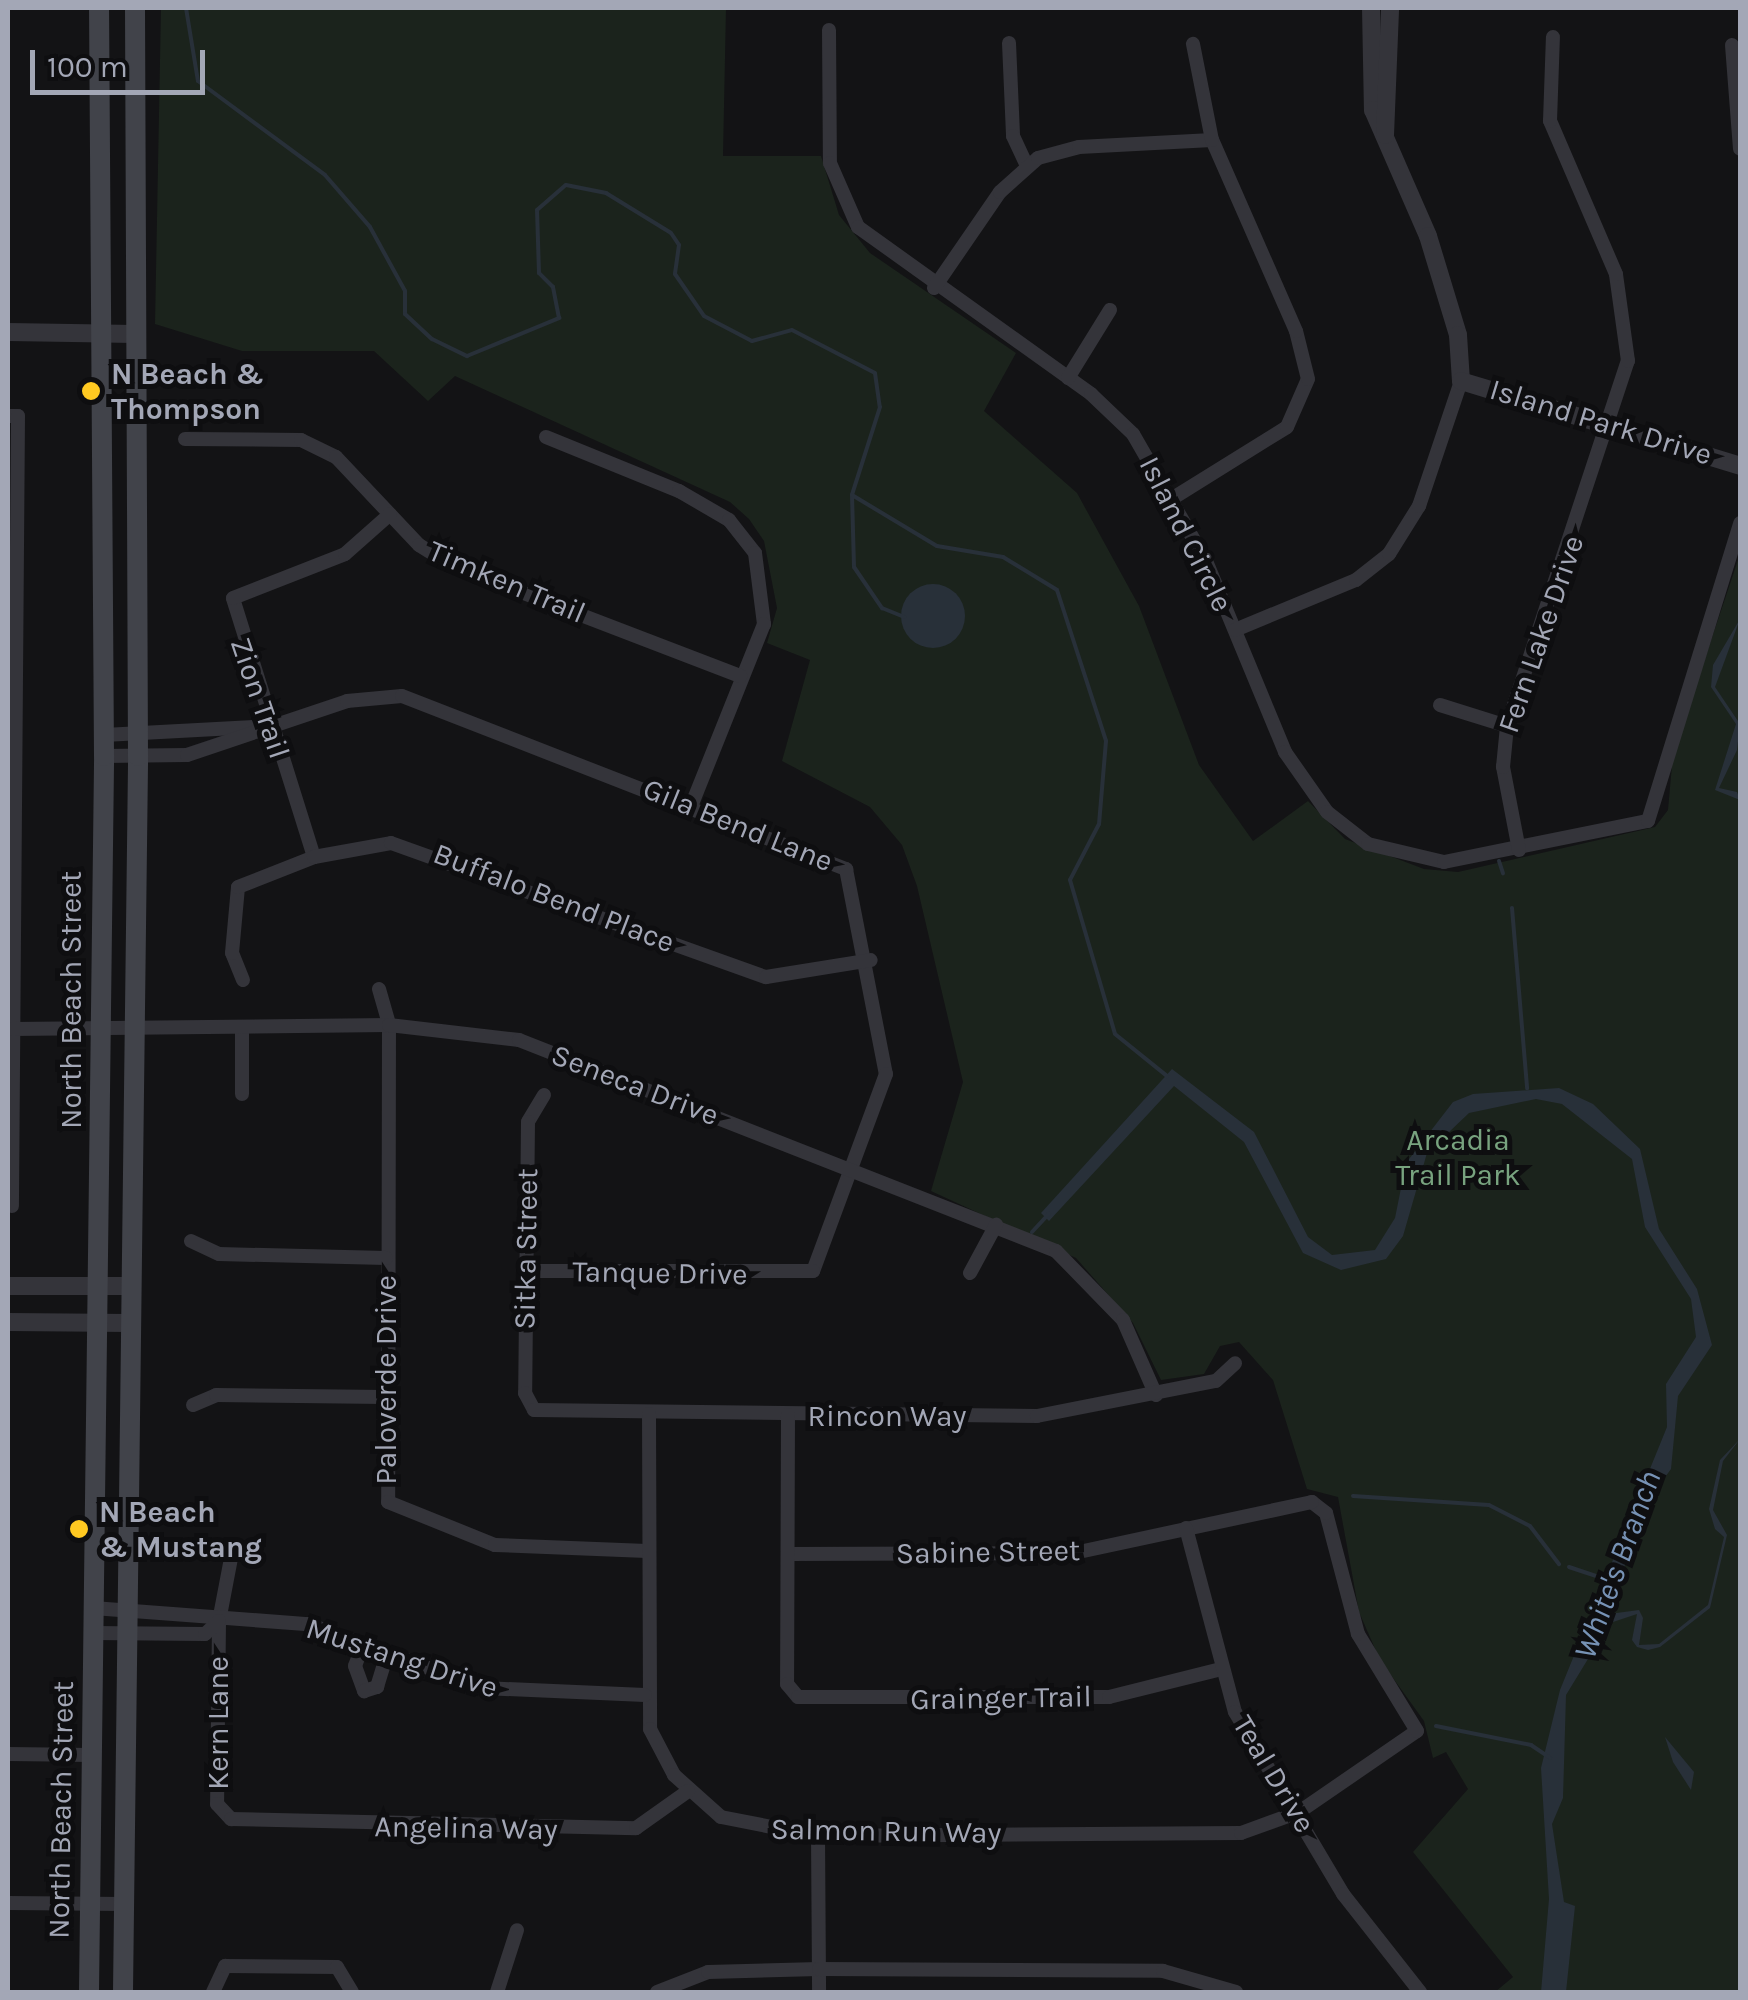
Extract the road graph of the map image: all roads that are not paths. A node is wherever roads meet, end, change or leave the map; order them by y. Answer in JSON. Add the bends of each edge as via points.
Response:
{"nodes":[{"id":1,"x":99,"y":8,"type":"edge"},
{"id":2,"x":135,"y":8,"type":"edge"},
{"id":3,"x":1371,"y":8,"type":"edge"},
{"id":4,"x":1390,"y":8,"type":"edge"},
{"id":5,"x":830,"y":30,"type":"dead end"},
{"id":6,"x":1553,"y":37,"type":"dead end"},
{"id":7,"x":1009,"y":43,"type":"dead end"},
{"id":8,"x":1193,"y":44,"type":"dead end"},
{"id":9,"x":1732,"y":45,"type":"dead end"},
{"id":10,"x":1385,"y":136,"type":"junction"},
{"id":11,"x":1212,"y":140,"type":"junction"},
{"id":12,"x":102,"y":147,"type":"junction"},
{"id":13,"x":135,"y":148,"type":"junction"},
{"id":14,"x":1740,"y":148,"type":"edge"},
{"id":15,"x":1026,"y":166,"type":"junction"},
{"id":16,"x":934,"y":288,"type":"junction"},
{"id":17,"x":1110,"y":310,"type":"dead end"},
{"id":18,"x":8,"y":332,"type":"edge"},
{"id":19,"x":105,"y":334,"type":"junction"},
{"id":20,"x":135,"y":334,"type":"junction"},
{"id":21,"x":1068,"y":378,"type":"junction"},
{"id":22,"x":1460,"y":380,"type":"junction"},
{"id":23,"x":12,"y":416,"type":"edge"},
{"id":24,"x":1614,"y":422,"type":"junction"},
{"id":25,"x":546,"y":437,"type":"dead end"},
{"id":26,"x":185,"y":439,"type":"dead end"},
{"id":27,"x":1740,"y":466,"type":"edge"},
{"id":28,"x":1173,"y":498,"type":"junction"},
{"id":29,"x":390,"y":514,"type":"junction"},
{"id":30,"x":1740,"y":522,"type":"edge"},
{"id":31,"x":1235,"y":630,"type":"junction"},
{"id":32,"x":740,"y":676,"type":"junction"},
{"id":33,"x":1440,"y":704,"type":"dead end"},
{"id":34,"x":269,"y":725,"type":"junction"},
{"id":35,"x":1506,"y":726,"type":"junction"},
{"id":36,"x":104,"y":746,"type":"junction"},
{"id":37,"x":138,"y":746,"type":"junction"},
{"id":38,"x":692,"y":804,"type":"junction"},
{"id":39,"x":1519,"y":850,"type":"junction"},
{"id":40,"x":314,"y":857,"type":"junction"},
{"id":41,"x":12,"y":867,"type":"edge"},
{"id":42,"x":871,"y":960,"type":"junction"},
{"id":43,"x":243,"y":980,"type":"dead end"},
{"id":44,"x":379,"y":989,"type":"dead end"},
{"id":45,"x":389,"y":1025,"type":"junction"},
{"id":46,"x":101,"y":1028,"type":"junction"},
{"id":47,"x":133,"y":1028,"type":"junction"},
{"id":48,"x":242,"y":1028,"type":"junction"},
{"id":49,"x":12,"y":1030,"type":"junction"},
{"id":50,"x":242,"y":1094,"type":"dead end"},
{"id":51,"x":544,"y":1095,"type":"dead end"},
{"id":52,"x":856,"y":1170,"type":"junction"},
{"id":53,"x":12,"y":1206,"type":"dead end"},
{"id":54,"x":996,"y":1225,"type":"junction"},
{"id":55,"x":191,"y":1240,"type":"dead end"},
{"id":56,"x":386,"y":1258,"type":"junction"},
{"id":57,"x":526,"y":1270,"type":"junction"},
{"id":58,"x":970,"y":1274,"type":"dead end"},
{"id":59,"x":794,"y":1276,"type":"joint"},
{"id":60,"x":8,"y":1286,"type":"edge"},
{"id":61,"x":99,"y":1286,"type":"junction"},
{"id":62,"x":129,"y":1286,"type":"junction"},
{"id":63,"x":8,"y":1322,"type":"edge"},
{"id":64,"x":98,"y":1323,"type":"junction"},
{"id":65,"x":128,"y":1323,"type":"junction"},
{"id":66,"x":1234,"y":1363,"type":"dead end"},
{"id":67,"x":1156,"y":1394,"type":"junction"},
{"id":68,"x":386,"y":1397,"type":"junction"},
{"id":69,"x":193,"y":1405,"type":"dead end"},
{"id":70,"x":530,"y":1407,"type":"joint"},
{"id":71,"x":649,"y":1414,"type":"junction"},
{"id":72,"x":788,"y":1415,"type":"junction"},
{"id":73,"x":1186,"y":1528,"type":"junction"},
{"id":74,"x":647,"y":1551,"type":"junction"},
{"id":75,"x":232,"y":1553,"type":"dead end"},
{"id":76,"x":788,"y":1554,"type":"junction"},
{"id":77,"x":92,"y":1608,"type":"junction"},
{"id":78,"x":126,"y":1608,"type":"junction"},
{"id":79,"x":219,"y":1621,"type":"junction"},
{"id":80,"x":92,"y":1633,"type":"junction"},
{"id":81,"x":126,"y":1633,"type":"junction"},
{"id":82,"x":363,"y":1645,"type":"junction"},
{"id":83,"x":387,"y":1654,"type":"junction"},
{"id":84,"x":1217,"y":1670,"type":"junction"},
{"id":85,"x":645,"y":1694,"type":"junction"},
{"id":86,"x":8,"y":1754,"type":"edge"},
{"id":87,"x":91,"y":1755,"type":"junction"},
{"id":88,"x":688,"y":1791,"type":"junction"},
{"id":89,"x":1299,"y":1812,"type":"junction"},
{"id":90,"x":231,"y":1820,"type":"joint"},
{"id":91,"x":818,"y":1836,"type":"junction"},
{"id":92,"x":8,"y":1903,"type":"edge"},
{"id":93,"x":90,"y":1903,"type":"junction"},
{"id":94,"x":124,"y":1904,"type":"junction"},
{"id":95,"x":517,"y":1930,"type":"dead end"},
{"id":96,"x":820,"y":1969,"type":"junction"},
{"id":97,"x":89,"y":1992,"type":"edge"},
{"id":98,"x":123,"y":1992,"type":"edge"},
{"id":99,"x":213,"y":1992,"type":"edge"},
{"id":100,"x":352,"y":1992,"type":"edge"},
{"id":101,"x":498,"y":1992,"type":"edge"},
{"id":102,"x":657,"y":1992,"type":"edge"},
{"id":103,"x":819,"y":1992,"type":"edge"},
{"id":104,"x":1236,"y":1992,"type":"edge"},
{"id":105,"x":1420,"y":1992,"type":"edge"}],
"edges":[{"from":1,"to":12,"type":"main road","name":"North Beach Street"},
{"from":2,"to":13,"type":"main road","name":"North Beach Street"},
{"from":3,"to":10,"type":"street","via":[[1372,110]]},
{"from":4,"to":10,"type":"street"},
{"from":5,"to":16,"type":"street","name":"Island Circle","via":[[828,146],[839,194],[870,242]]},
{"from":6,"to":24,"type":"street","name":"Fern Lake Drive","via":[[1550,121],[1616,274],[1626,324]]},
{"from":7,"to":15,"type":"street","via":[[1013,136]]},
{"from":8,"to":11,"type":"street"},
{"from":9,"to":14,"type":"street"},
{"from":10,"to":22,"type":"street","via":[[1428,236],[1458,335]]},
{"from":11,"to":15,"type":"street","via":[[1079,147]]},
{"from":11,"to":28,"type":"street","via":[[1296,331],[1308,379],[1287,428]]},
{"from":12,"to":13,"type":"main road"},
{"from":12,"to":19,"type":"main road","name":"North Beach Street"},
{"from":13,"to":20,"type":"main road","name":"North Beach Street"},
{"from":15,"to":16,"type":"street"},
{"from":16,"to":21,"type":"street","name":"Island Circle"},
{"from":17,"to":21,"type":"street"},
{"from":18,"to":19,"type":"street"},
{"from":19,"to":20,"type":"street"},
{"from":19,"to":36,"type":"main road","name":"North Beach Street"},
{"from":20,"to":37,"type":"main road","name":"North Beach Street"},
{"from":21,"to":28,"type":"street","name":"Island Circle","via":[[1133,434]]},
{"from":22,"to":24,"type":"street","name":"Island Park Drive"},
{"from":22,"to":31,"type":"street","via":[[1419,506],[1389,554],[1356,580]]},
{"from":23,"to":41,"type":"street"},
{"from":24,"to":27,"type":"street","name":"Island Park Drive"},
{"from":24,"to":35,"type":"street","name":"Fern Lake Drive"},
{"from":25,"to":32,"type":"street","via":[[730,520],[755,553],[767,596]]},
{"from":26,"to":29,"type":"street","name":"Timken Trail","via":[[302,440],[336,458]]},
{"from":28,"to":31,"type":"street","name":"Island Circle"},
{"from":29,"to":32,"type":"street","name":"Timken Trail","via":[[451,565]]},
{"from":29,"to":34,"type":"street","name":"Zion Trail","via":[[345,554],[233,598]]},
{"from":30,"to":39,"type":"street","name":"Island Circle","via":[[1666,742],[1654,814],[1630,829]]},
{"from":31,"to":39,"type":"street","name":"Island Circle","via":[[1286,752],[1338,823],[1406,859]]},
{"from":32,"to":38,"type":"street"},
{"from":33,"to":35,"type":"street"},
{"from":34,"to":37,"type":"street","name":"Gila Bend Lane"},
{"from":34,"to":37,"type":"street","name":"Gila Bend Lane","via":[[187,756]]},
{"from":34,"to":38,"type":"street","name":"Gila Bend Lane","via":[[402,696]]},
{"from":34,"to":40,"type":"street","name":"Zion Trail"},
{"from":35,"to":39,"type":"street","name":"Fern Lake Drive","via":[[1503,766]]},
{"from":36,"to":37,"type":"street","name":"Gila Bend Lane"},
{"from":36,"to":37,"type":"street","name":"Gila Bend Lane"},
{"from":36,"to":46,"type":"main road","name":"North Beach Street"},
{"from":37,"to":47,"type":"main road","name":"North Beach Street"},
{"from":38,"to":42,"type":"street","name":"Gila Bend Lane","via":[[846,870]]},
{"from":40,"to":42,"type":"street","name":"Buffalo Bend Place","via":[[380,843],[422,848],[766,977]]},
{"from":40,"to":43,"type":"street","name":"Buffalo Bend Place","via":[[238,887],[232,953]]},
{"from":41,"to":49,"type":"street"},
{"from":42,"to":52,"type":"street","name":"Gila Bend Lane","via":[[886,1074]]},
{"from":44,"to":45,"type":"street","name":"Paloverde Drive"},
{"from":45,"to":48,"type":"street","name":"Seneca Drive"},
{"from":45,"to":52,"type":"street","name":"Seneca Drive","via":[[519,1040]]},
{"from":45,"to":56,"type":"street","name":"Paloverde Drive"},
{"from":46,"to":47,"type":"street","name":"Seneca Drive"},
{"from":46,"to":49,"type":"street","name":"Seneca Drive"},
{"from":46,"to":61,"type":"main road","name":"North Beach Street"},
{"from":47,"to":48,"type":"street","name":"Seneca Drive"},
{"from":47,"to":62,"type":"main road","name":"North Beach Street"},
{"from":48,"to":50,"type":"street"},
{"from":49,"to":53,"type":"street"},
{"from":51,"to":57,"type":"street","name":"Sitka Street","via":[[528,1122]]},
{"from":52,"to":54,"type":"street","name":"Seneca Drive"},
{"from":52,"to":59,"type":"street","name":"Gila Bend Lane","via":[[817,1265]]},
{"from":54,"to":58,"type":"street"},
{"from":54,"to":67,"type":"street","name":"Seneca Drive","via":[[1056,1252],[1095,1283],[1144,1354]]},
{"from":55,"to":56,"type":"street","via":[[210,1253]]},
{"from":56,"to":68,"type":"street","name":"Paloverde Drive"},
{"from":57,"to":59,"type":"street","name":"Tanque Drive"},
{"from":57,"to":70,"type":"street","name":"Sitka Street"},
{"from":60,"to":61,"type":"street"},
{"from":61,"to":62,"type":"street"},
{"from":61,"to":64,"type":"main road","name":"North Beach Street"},
{"from":62,"to":65,"type":"main road","name":"North Beach Street"},
{"from":63,"to":64,"type":"street"},
{"from":64,"to":65,"type":"street"},
{"from":64,"to":77,"type":"main road","name":"North Beach Street"},
{"from":65,"to":78,"type":"main road","name":"North Beach Street"},
{"from":66,"to":67,"type":"street","name":"Rincon Way","via":[[1216,1381]]},
{"from":67,"to":72,"type":"street","name":"Rincon Way","via":[[1037,1416]]},
{"from":68,"to":69,"type":"street","via":[[216,1395]]},
{"from":68,"to":74,"type":"street","name":"Paloverde Drive","via":[[386,1497],[396,1510],[495,1545]]},
{"from":70,"to":71,"type":"street","name":"Rincon Way"},
{"from":71,"to":72,"type":"street","name":"Rincon Way"},
{"from":71,"to":74,"type":"street","name":"Salmon Run Way"},
{"from":72,"to":76,"type":"street"},
{"from":73,"to":76,"type":"street","name":"Sabine Street","via":[[1075,1554]]},
{"from":73,"to":84,"type":"street","name":"Teal Drive"},
{"from":73,"to":89,"type":"street","name":"Sabine Street","via":[[1320,1504],[1358,1634],[1417,1730]]},
{"from":74,"to":85,"type":"street","name":"Salmon Run Way"},
{"from":75,"to":79,"type":"street","name":"Kern Lane"},
{"from":76,"to":84,"type":"street","name":"Grainger Trail","via":[[787,1684],[814,1700],[1109,1697]]},
{"from":77,"to":78,"type":"street","name":"Mustang Drive"},
{"from":77,"to":80,"type":"main road","name":"North Beach Street"},
{"from":78,"to":79,"type":"street","name":"Mustang Drive"},
{"from":78,"to":81,"type":"main road","name":"North Beach Street"},
{"from":79,"to":81,"type":"street","name":"Mustang Drive","via":[[205,1634]]},
{"from":79,"to":82,"type":"street","name":"Mustang Drive","via":[[308,1624]]},
{"from":79,"to":90,"type":"street","name":"Kern Lane","via":[[217,1804]]},
{"from":80,"to":81,"type":"street","name":"Mustang Drive"},
{"from":80,"to":87,"type":"main road","name":"North Beach Street"},
{"from":81,"to":94,"type":"main road","name":"North Beach Street"},
{"from":82,"to":83,"type":"street","name":"Mustang Drive"},
{"from":82,"to":83,"type":"street","via":[[355,1666],[364,1691],[377,1688]]},
{"from":83,"to":85,"type":"street","name":"Mustang Drive","via":[[483,1688]]},
{"from":84,"to":89,"type":"street","name":"Teal Drive"},
{"from":85,"to":88,"type":"street","name":"Salmon Run Way","via":[[650,1729]]},
{"from":86,"to":87,"type":"street"},
{"from":87,"to":93,"type":"main road","name":"North Beach Street"},
{"from":88,"to":90,"type":"street","name":"Angelina Way","via":[[636,1828]]},
{"from":88,"to":91,"type":"street","name":"Salmon Run Way","via":[[721,1817]]},
{"from":89,"to":91,"type":"street","name":"Salmon Run Way","via":[[1242,1833]]},
{"from":89,"to":105,"type":"street","name":"Teal Drive","via":[[1344,1894]]},
{"from":91,"to":96,"type":"street"},
{"from":92,"to":93,"type":"street"},
{"from":93,"to":94,"type":"street"},
{"from":93,"to":97,"type":"main road","name":"North Beach Street"},
{"from":94,"to":98,"type":"main road","name":"North Beach Street"},
{"from":95,"to":101,"type":"street"},
{"from":96,"to":102,"type":"street","via":[[708,1972]]},
{"from":96,"to":103,"type":"street"},
{"from":96,"to":104,"type":"street","via":[[1163,1971]]},
{"from":99,"to":100,"type":"street","via":[[225,1966],[336,1967]]}]}
